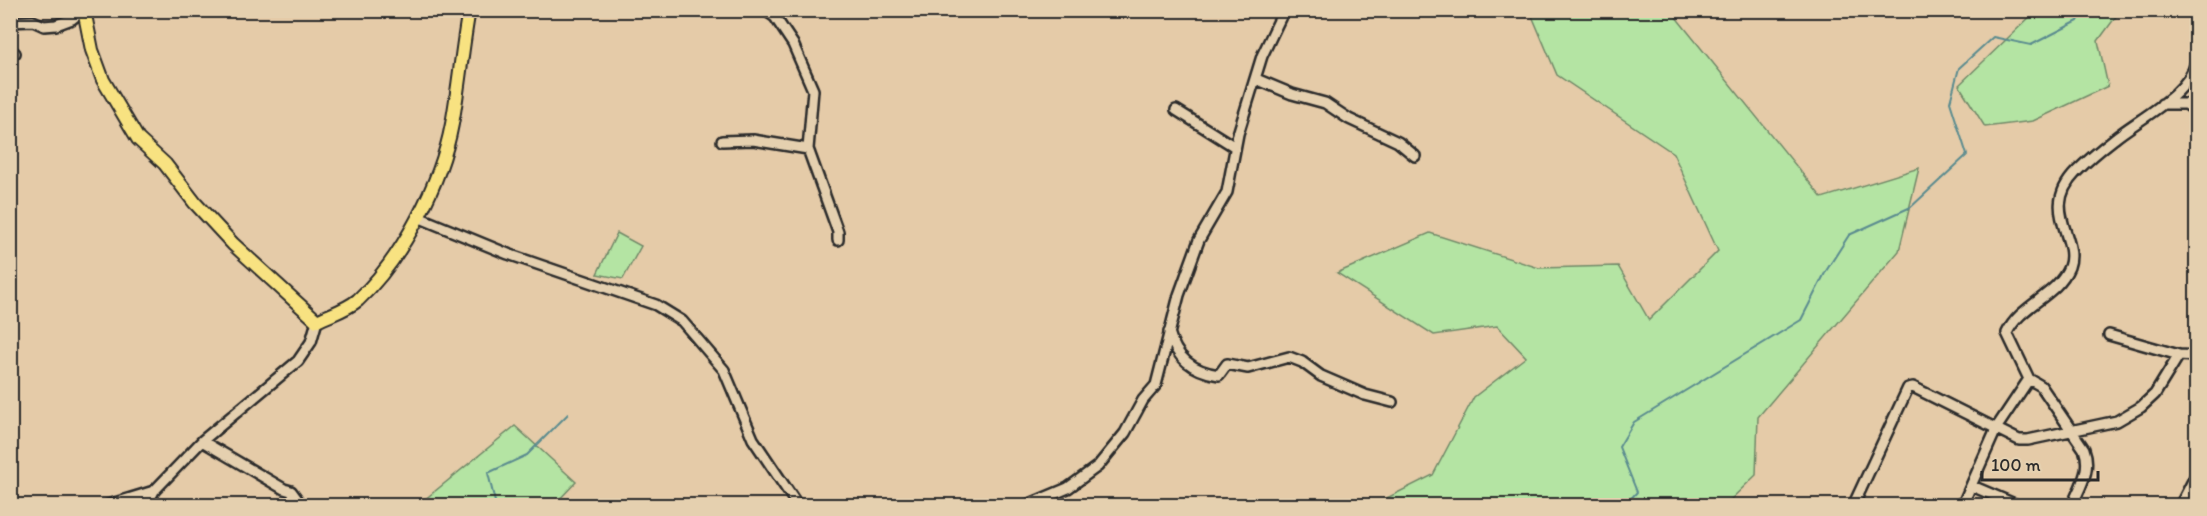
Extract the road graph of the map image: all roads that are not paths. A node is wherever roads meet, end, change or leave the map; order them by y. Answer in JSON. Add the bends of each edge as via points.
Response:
{"nodes":[{"id":1,"x":83,"y":10,"type":"edge"},
{"id":2,"x":469,"y":10,"type":"edge"},
{"id":3,"x":765,"y":10,"type":"edge"},
{"id":4,"x":1284,"y":10,"type":"edge"},
{"id":5,"x":10,"y":22,"type":"edge"},
{"id":6,"x":2196,"y":62,"type":"edge"},
{"id":7,"x":1256,"y":79,"type":"junction"},
{"id":8,"x":2162,"y":104,"type":"junction"},
{"id":9,"x":1176,"y":110,"type":"dead end"},
{"id":10,"x":2196,"y":111,"type":"edge"},
{"id":11,"x":722,"y":141,"type":"dead end"},
{"id":12,"x":1235,"y":147,"type":"junction"},
{"id":13,"x":808,"y":149,"type":"junction"},
{"id":14,"x":1415,"y":156,"type":"dead end"},
{"id":15,"x":418,"y":217,"type":"junction"},
{"id":16,"x":838,"y":240,"type":"dead end"},
{"id":17,"x":317,"y":321,"type":"junction"},
{"id":18,"x":1168,"y":330,"type":"junction"},
{"id":19,"x":2109,"y":335,"type":"dead end"},
{"id":20,"x":2180,"y":355,"type":"junction"},
{"id":21,"x":2196,"y":356,"type":"edge"},
{"id":22,"x":2029,"y":379,"type":"junction"},
{"id":23,"x":1392,"y":402,"type":"dead end"},
{"id":24,"x":1997,"y":427,"type":"junction"},
{"id":25,"x":2071,"y":430,"type":"junction"},
{"id":26,"x":202,"y":441,"type":"junction"},
{"id":27,"x":2196,"y":475,"type":"edge"},
{"id":28,"x":1972,"y":486,"type":"junction"},
{"id":29,"x":154,"y":491,"type":"junction"},
{"id":30,"x":105,"y":506,"type":"edge"},
{"id":31,"x":146,"y":506,"type":"edge"},
{"id":32,"x":302,"y":506,"type":"edge"},
{"id":33,"x":798,"y":506,"type":"edge"},
{"id":34,"x":1025,"y":506,"type":"edge"},
{"id":35,"x":1853,"y":506,"type":"edge"},
{"id":36,"x":1962,"y":506,"type":"edge"},
{"id":37,"x":2019,"y":506,"type":"edge"},
{"id":38,"x":2072,"y":506,"type":"edge"},
{"id":39,"x":2180,"y":506,"type":"edge"}],
"edges":[{"from":1,"to":5,"type":"street","via":[[56,25]]},
{"from":1,"to":17,"type":"main road","via":[[103,80],[138,139],[165,164],[233,244]]},
{"from":2,"to":15,"type":"main road","via":[[451,126]]},
{"from":3,"to":13,"type":"street","via":[[775,17],[793,44],[813,90]]},
{"from":4,"to":7,"type":"street","via":[[1262,56]]},
{"from":6,"to":8,"type":"street","via":[[2185,83]]},
{"from":7,"to":12,"type":"street"},
{"from":7,"to":14,"type":"street","via":[[1325,103],[1398,142]]},
{"from":8,"to":10,"type":"street","via":[[2186,104]]},
{"from":8,"to":22,"type":"street","via":[[2113,139],[2074,174],[2063,194],[2059,215],[2071,248],[2069,268],[2053,288],[2013,319],[2007,333]]},
{"from":9,"to":12,"type":"street"},
{"from":11,"to":13,"type":"street","via":[[753,140]]},
{"from":12,"to":18,"type":"street","via":[[1227,192],[1199,240]]},
{"from":13,"to":16,"type":"street"},
{"from":15,"to":17,"type":"main road","via":[[397,252],[358,299]]},
{"from":15,"to":33,"type":"street","via":[[508,254],[656,305],[682,321],[724,370],[762,456]]},
{"from":17,"to":26,"type":"street","via":[[311,342],[298,361]]},
{"from":18,"to":23,"type":"street","via":[[1179,357],[1207,373],[1219,375],[1227,364],[1248,368],[1289,357],[1332,381]]},
{"from":18,"to":34,"type":"street","via":[[1159,379],[1115,446],[1080,480]]},
{"from":19,"to":20,"type":"street"},
{"from":20,"to":21,"type":"street"},
{"from":20,"to":25,"type":"street","via":[[2155,394],[2141,406],[2117,421]]},
{"from":22,"to":24,"type":"street"},
{"from":22,"to":25,"type":"street","via":[[2041,386]]},
{"from":24,"to":25,"type":"street","via":[[2019,440]]},
{"from":24,"to":28,"type":"street"},
{"from":24,"to":35,"type":"street","via":[[1908,388]]},
{"from":25,"to":38,"type":"street","via":[[2088,459]]},
{"from":26,"to":29,"type":"street"},
{"from":26,"to":32,"type":"street","via":[[291,491]]},
{"from":27,"to":39,"type":"street"},
{"from":28,"to":36,"type":"street"},
{"from":28,"to":37,"type":"street"},
{"from":29,"to":30,"type":"street"},
{"from":29,"to":31,"type":"street"}]}
